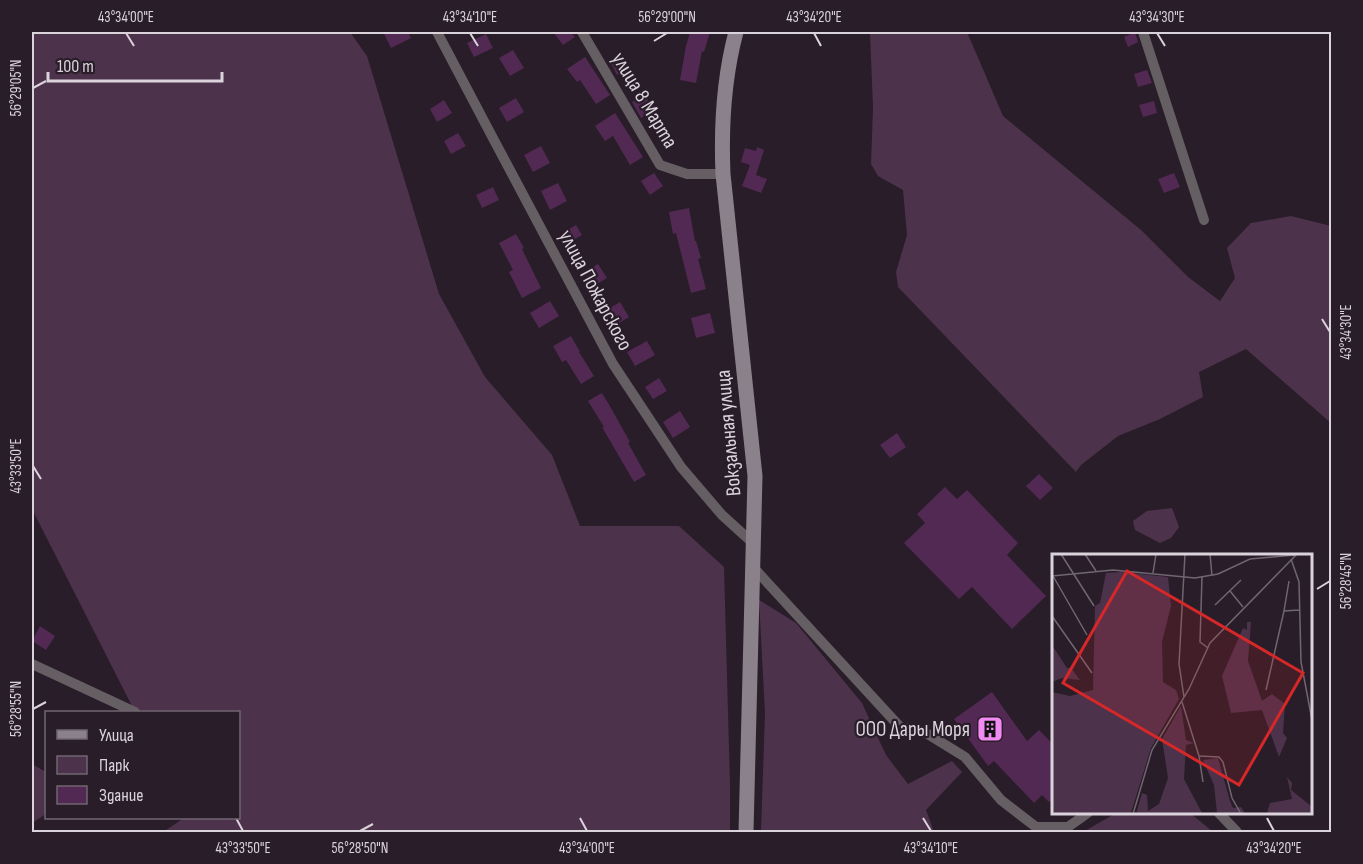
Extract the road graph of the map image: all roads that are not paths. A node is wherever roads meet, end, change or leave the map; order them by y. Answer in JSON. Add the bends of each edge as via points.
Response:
{"nodes":[{"id":1,"x":437,"y":32,"type":"edge"},
{"id":2,"x":582,"y":32,"type":"edge"},
{"id":3,"x":736,"y":32,"type":"edge"},
{"id":4,"x":1143,"y":32,"type":"edge"},
{"id":5,"x":723,"y":174,"type":"junction"},
{"id":6,"x":1204,"y":220,"type":"dead end"},
{"id":7,"x":753,"y":544,"type":"junction"},
{"id":8,"x":753,"y":567,"type":"junction"},
{"id":9,"x":32,"y":664,"type":"edge"},
{"id":10,"x":133,"y":711,"type":"edge"},
{"id":11,"x":1088,"y":813,"type":"edge"},
{"id":12,"x":1219,"y":813,"type":"edge"},
{"id":13,"x":746,"y":832,"type":"edge"},
{"id":14,"x":1237,"y":832,"type":"edge"}],
"edges":[{"from":1,"to":7,"type":"street","name":"улица Пожарского","via":[[614,364],[681,467]]},
{"from":2,"to":5,"type":"street","name":"улица 8 Марта","via":[[660,165],[687,174]]},
{"from":3,"to":5,"type":"street","name":"Вокзальная улица","via":[[722,140]]},
{"from":4,"to":6,"type":"street"},
{"from":5,"to":7,"type":"street","name":"Вокзальная улица","via":[[755,476]]},
{"from":7,"to":8,"type":"street","name":"Вокзальная улица"},
{"from":8,"to":11,"type":"street","via":[[900,727],[926,733],[965,757],[1001,800],[1036,827],[1068,827]]},
{"from":8,"to":13,"type":"street","name":"Вокзальная улица"},
{"from":9,"to":10,"type":"street"},
{"from":12,"to":14,"type":"street"}]}
